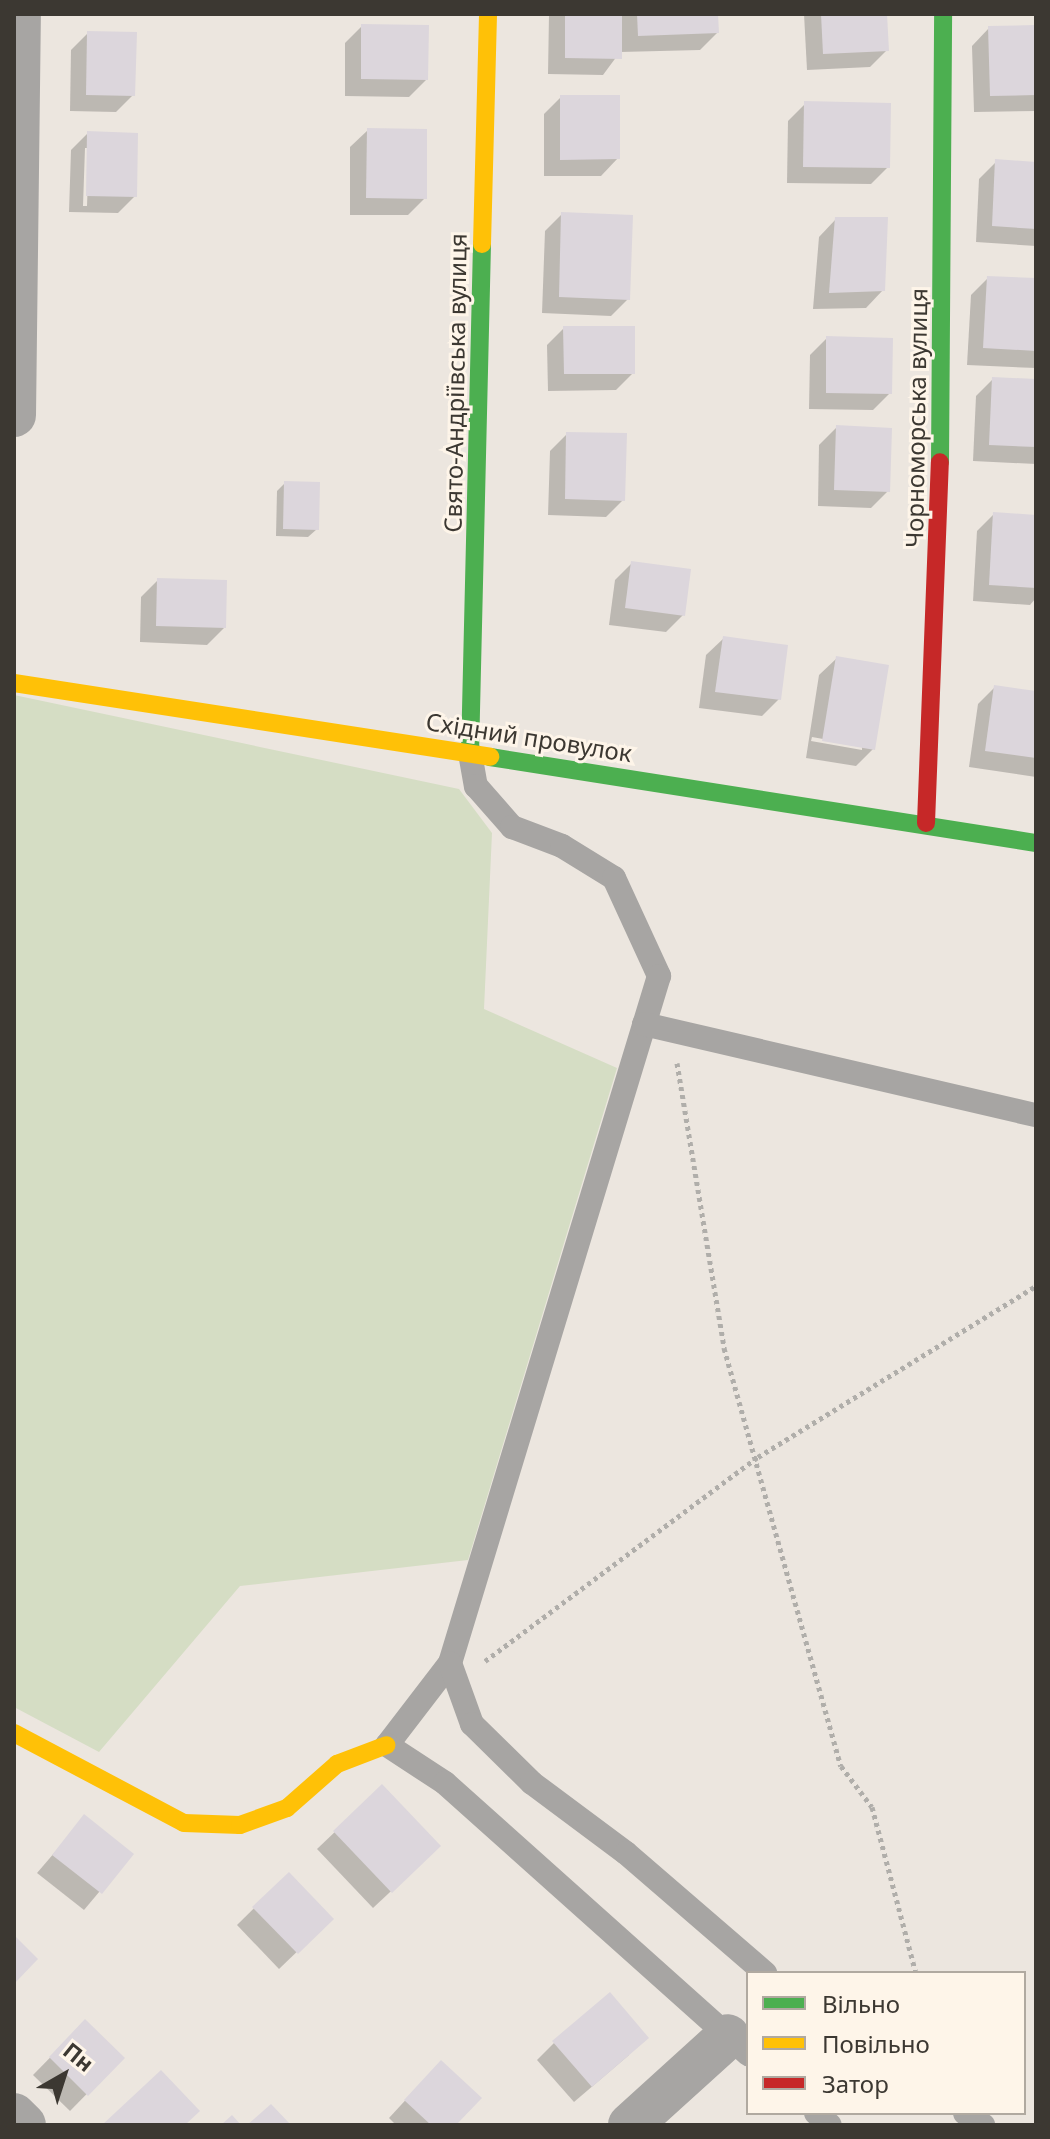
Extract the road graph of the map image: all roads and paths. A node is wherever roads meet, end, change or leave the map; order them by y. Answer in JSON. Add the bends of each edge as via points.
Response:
{"nodes":[{"id":1,"x":19,"y":14,"type":"edge"},
{"id":2,"x":488,"y":14,"type":"edge"},
{"id":3,"x":943,"y":14,"type":"edge"},
{"id":4,"x":14,"y":415,"type":"edge"},
{"id":5,"x":14,"y":683,"type":"edge"},
{"id":6,"x":470,"y":753,"type":"junction"},
{"id":7,"x":926,"y":823,"type":"junction"},
{"id":8,"x":1036,"y":843,"type":"edge"},
{"id":9,"x":644,"y":1024,"type":"junction"},
{"id":10,"x":672,"y":1030,"type":"junction"},
{"id":11,"x":1036,"y":1115,"type":"edge"},
{"id":12,"x":1036,"y":1286,"type":"edge"},
{"id":13,"x":758,"y":1457,"type":"junction"},
{"id":14,"x":453,"y":1672,"type":"junction"},
{"id":15,"x":14,"y":1733,"type":"edge"},
{"id":16,"x":387,"y":1745,"type":"junction"},
{"id":17,"x":763,"y":1971,"type":"edge"},
{"id":18,"x":915,"y":1971,"type":"edge"},
{"id":19,"x":738,"y":2045,"type":"edge"},
{"id":20,"x":14,"y":2115,"type":"edge"},
{"id":21,"x":24,"y":2125,"type":"edge"},
{"id":22,"x":630,"y":2125,"type":"edge"}],
"edges":[{"from":1,"to":4,"type":"street"},
{"from":2,"to":6,"type":"street","name":"Свято-Андріївська вулиця"},
{"from":3,"to":7,"type":"street","name":"Чорноморська вулиця","via":[[939,547]]},
{"from":5,"to":6,"type":"street","name":"Східний провулок"},
{"from":6,"to":7,"type":"street","name":"Східний провулок"},
{"from":6,"to":9,"type":"lane","via":[[476,786],[512,827],[562,846],[614,878],[659,976]]},
{"from":7,"to":8,"type":"street","name":"Східний провулок"},
{"from":9,"to":10,"type":"lane"},
{"from":9,"to":14,"type":"lane"},
{"from":10,"to":11,"type":"lane"},
{"from":10,"to":13,"type":"path","via":[[724,1348]]},
{"from":12,"to":13,"type":"path"},
{"from":13,"to":14,"type":"path"},
{"from":13,"to":18,"type":"path","via":[[841,1766],[872,1807]]},
{"from":14,"to":16,"type":"lane"},
{"from":14,"to":17,"type":"lane","via":[[472,1724],[532,1783],[626,1853]]},
{"from":15,"to":16,"type":"street","via":[[184,1823],[240,1825],[287,1808],[337,1764]]},
{"from":16,"to":19,"type":"lane","via":[[445,1783]]},
{"from":19,"to":22,"type":"street"},
{"from":20,"to":21,"type":"street"}]}
